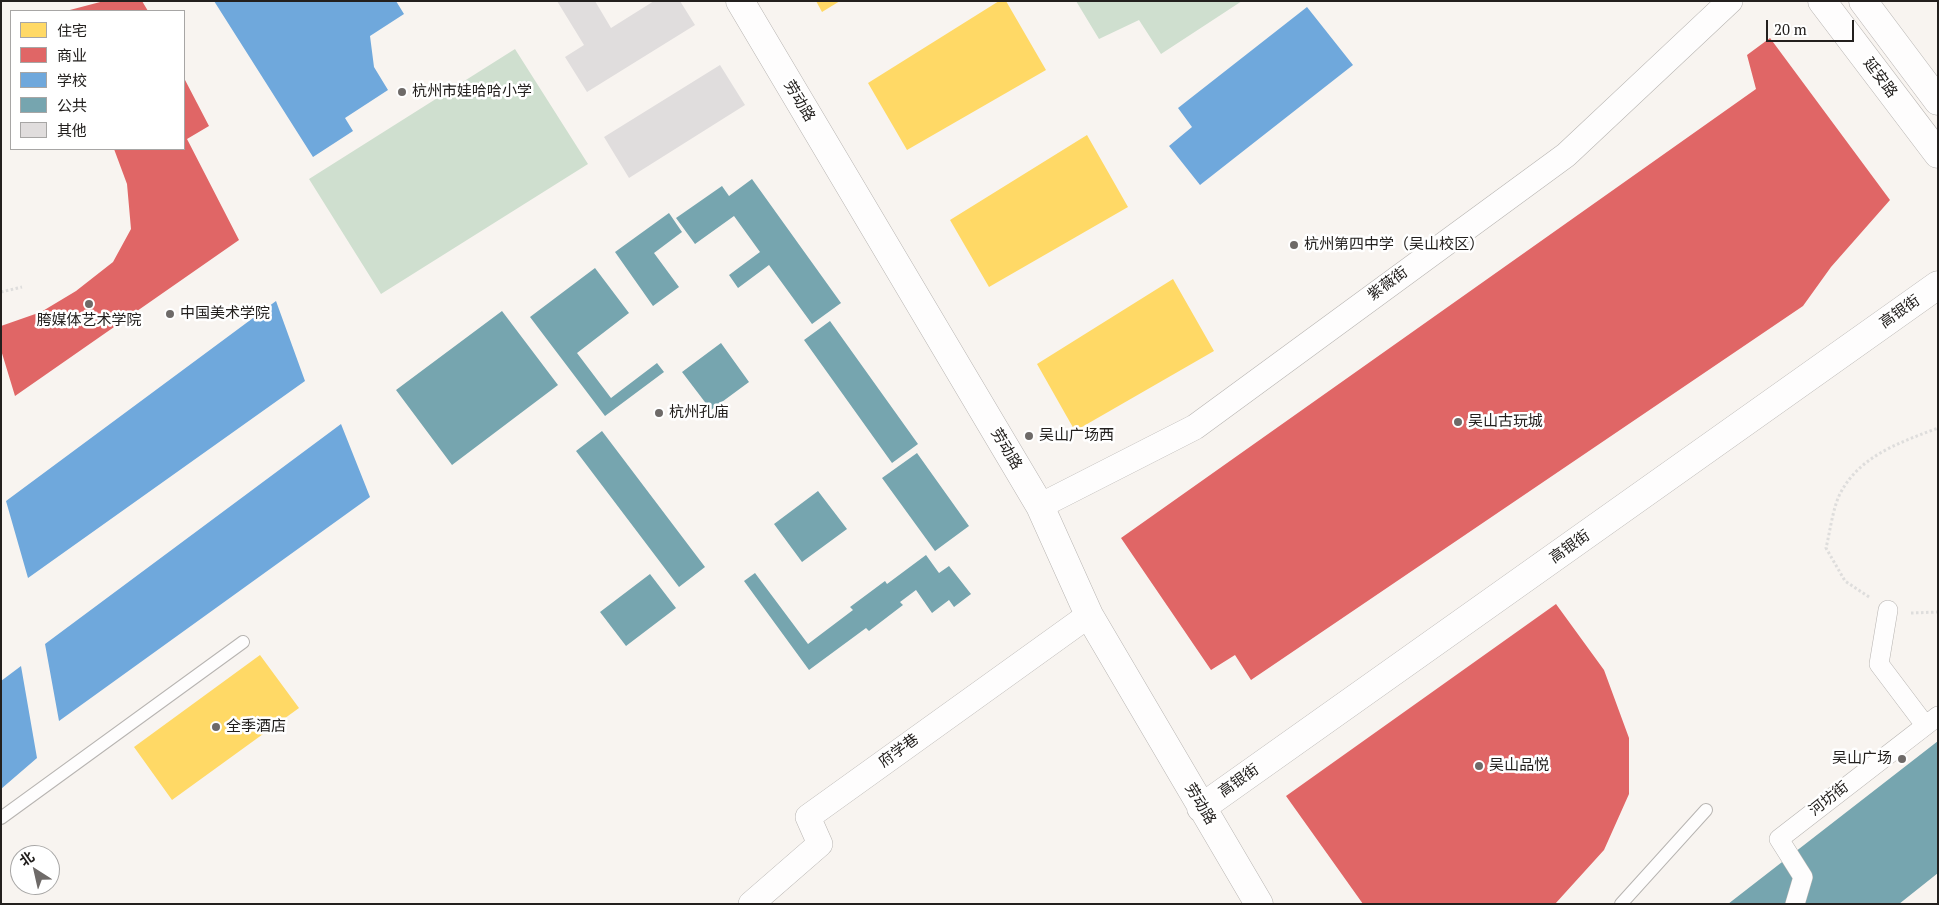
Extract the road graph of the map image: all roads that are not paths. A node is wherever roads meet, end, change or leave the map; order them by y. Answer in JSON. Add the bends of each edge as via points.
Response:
{"nodes":[{"id":1,"x":740,"y":1,"type":"edge"},
{"id":2,"x":1730,"y":1,"type":"edge"},
{"id":3,"x":1822,"y":1,"type":"edge"},
{"id":4,"x":1863,"y":1,"type":"edge"},
{"id":5,"x":1938,"y":102,"type":"edge"},
{"id":6,"x":1938,"y":154,"type":"edge"},
{"id":7,"x":1938,"y":285,"type":"edge"},
{"id":8,"x":1040,"y":506,"type":"junction"},
{"id":9,"x":1888,"y":610,"type":"road end"},
{"id":10,"x":1089,"y":615,"type":"junction"},
{"id":11,"x":243,"y":642,"type":"dead end"},
{"id":12,"x":1931,"y":720,"type":"edge"},
{"id":13,"x":1201,"y":808,"type":"junction"},
{"id":14,"x":1706,"y":810,"type":"dead end"},
{"id":15,"x":1,"y":818,"type":"edge"},
{"id":16,"x":751,"y":904,"type":"edge"},
{"id":17,"x":1260,"y":904,"type":"edge"},
{"id":18,"x":1621,"y":904,"type":"edge"},
{"id":19,"x":1795,"y":904,"type":"edge"}],
"edges":[{"from":1,"to":8,"type":"street","name":"劳动路"},
{"from":2,"to":8,"type":"street","name":"紫薇街","via":[[1566,155],[1195,427]]},
{"from":3,"to":6,"type":"street","name":"延安路"},
{"from":4,"to":5,"type":"street"},
{"from":7,"to":13,"type":"street","name":"高银街"},
{"from":8,"to":10,"type":"street","name":"劳动路"},
{"from":9,"to":12,"type":"street","via":[[1879,664]]},
{"from":10,"to":13,"type":"street","name":"劳动路"},
{"from":10,"to":16,"type":"street","name":"府学巷","via":[[808,817],[820,844]]},
{"from":11,"to":15,"type":"lane"},
{"from":12,"to":19,"type":"street","name":"河坊街","via":[[1779,839],[1803,877]]},
{"from":13,"to":17,"type":"street","name":"劳动路"},
{"from":14,"to":18,"type":"lane"}]}
